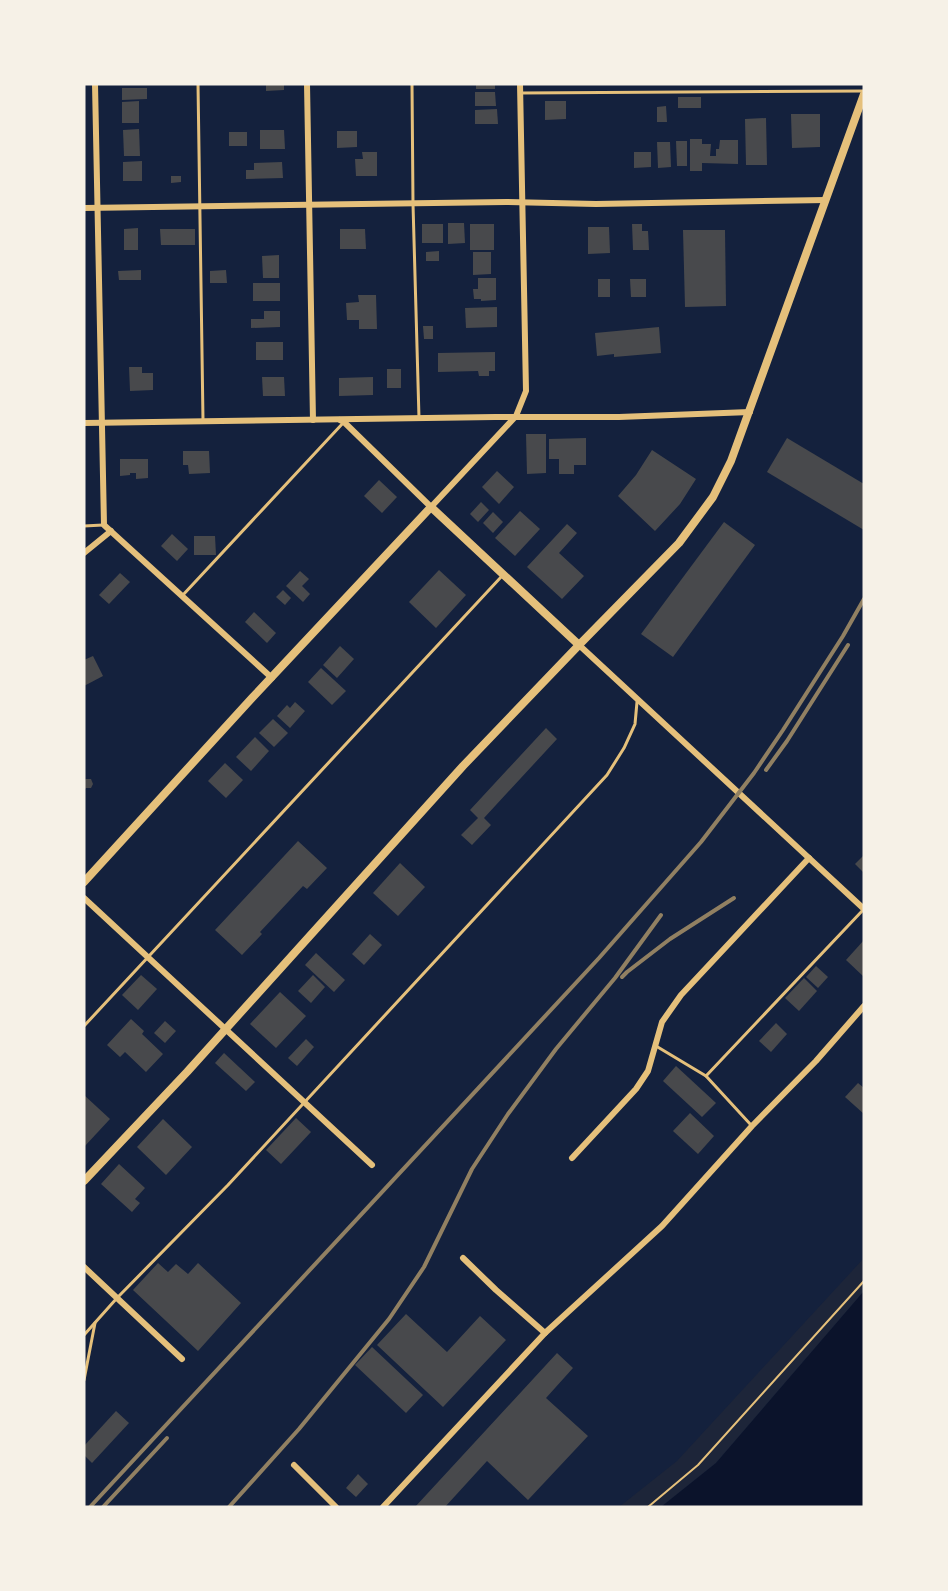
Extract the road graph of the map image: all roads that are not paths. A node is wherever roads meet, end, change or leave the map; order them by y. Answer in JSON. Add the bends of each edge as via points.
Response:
{"nodes":[{"id":1,"x":95,"y":84,"type":"edge"},
{"id":2,"x":198,"y":84,"type":"edge"},
{"id":3,"x":307,"y":84,"type":"edge"},
{"id":4,"x":412,"y":84,"type":"edge"},
{"id":5,"x":520,"y":84,"type":"edge"},
{"id":6,"x":864,"y":92,"type":"edge"},
{"id":7,"x":520,"y":93,"type":"junction"},
{"id":8,"x":826,"y":200,"type":"junction"},
{"id":9,"x":522,"y":202,"type":"junction"},
{"id":10,"x":413,"y":204,"type":"junction"},
{"id":11,"x":309,"y":205,"type":"junction"},
{"id":12,"x":200,"y":207,"type":"junction"},
{"id":13,"x":84,"y":208,"type":"edge"},
{"id":14,"x":97,"y":208,"type":"junction"},
{"id":15,"x":750,"y":412,"type":"junction"},
{"id":16,"x":516,"y":417,"type":"junction"},
{"id":17,"x":419,"y":418,"type":"junction"},
{"id":18,"x":313,"y":420,"type":"junction"},
{"id":19,"x":341,"y":420,"type":"junction"},
{"id":20,"x":202,"y":421,"type":"junction"},
{"id":21,"x":84,"y":423,"type":"edge"},
{"id":22,"x":101,"y":423,"type":"junction"},
{"id":23,"x":431,"y":507,"type":"junction"},
{"id":24,"x":104,"y":525,"type":"junction"},
{"id":25,"x":84,"y":526,"type":"edge"},
{"id":26,"x":111,"y":531,"type":"junction"},
{"id":27,"x":84,"y":553,"type":"edge"},
{"id":28,"x":503,"y":575,"type":"junction"},
{"id":29,"x":182,"y":596,"type":"junction"},
{"id":30,"x":579,"y":645,"type":"junction"},
{"id":31,"x":272,"y":678,"type":"junction"},
{"id":32,"x":638,"y":699,"type":"junction"},
{"id":33,"x":809,"y":858,"type":"junction"},
{"id":34,"x":84,"y":882,"type":"edge"},
{"id":35,"x":84,"y":898,"type":"edge"},
{"id":36,"x":864,"y":909,"type":"edge"},
{"id":37,"x":148,"y":958,"type":"junction"},
{"id":38,"x":864,"y":1006,"type":"edge"},
{"id":39,"x":84,"y":1026,"type":"edge"},
{"id":40,"x":225,"y":1029,"type":"junction"},
{"id":41,"x":656,"y":1046,"type":"junction"},
{"id":42,"x":706,"y":1077,"type":"junction"},
{"id":43,"x":304,"y":1102,"type":"junction"},
{"id":44,"x":752,"y":1126,"type":"junction"},
{"id":45,"x":572,"y":1158,"type":"dead end"},
{"id":46,"x":372,"y":1165,"type":"dead end"},
{"id":47,"x":84,"y":1181,"type":"edge"},
{"id":48,"x":463,"y":1258,"type":"dead end"},
{"id":49,"x":84,"y":1267,"type":"edge"},
{"id":50,"x":117,"y":1298,"type":"junction"},
{"id":51,"x":96,"y":1323,"type":"junction"},
{"id":52,"x":545,"y":1333,"type":"junction"},
{"id":53,"x":84,"y":1335,"type":"edge"},
{"id":54,"x":182,"y":1359,"type":"dead end"},
{"id":55,"x":84,"y":1380,"type":"edge"},
{"id":56,"x":294,"y":1465,"type":"dead end"},
{"id":57,"x":336,"y":1507,"type":"edge"},
{"id":58,"x":383,"y":1507,"type":"edge"}],
"edges":[{"from":1,"to":14,"type":"street"},
{"from":2,"to":12,"type":"lane"},
{"from":3,"to":11,"type":"street"},
{"from":4,"to":10,"type":"lane"},
{"from":5,"to":7,"type":"street"},
{"from":6,"to":7,"type":"lane"},
{"from":6,"to":8,"type":"main road"},
{"from":7,"to":9,"type":"street"},
{"from":8,"to":9,"type":"street"},
{"from":8,"to":15,"type":"main road"},
{"from":9,"to":10,"type":"street"},
{"from":9,"to":16,"type":"street","via":[[526,391]]},
{"from":10,"to":11,"type":"street"},
{"from":10,"to":17,"type":"lane"},
{"from":11,"to":12,"type":"street"},
{"from":11,"to":18,"type":"street"},
{"from":12,"to":14,"type":"street"},
{"from":12,"to":20,"type":"lane"},
{"from":13,"to":14,"type":"street"},
{"from":14,"to":22,"type":"street"},
{"from":15,"to":16,"type":"street"},
{"from":15,"to":30,"type":"main road","via":[[731,460],[703,511],[679,543]]},
{"from":16,"to":17,"type":"street"},
{"from":16,"to":23,"type":"street"},
{"from":17,"to":19,"type":"street"},
{"from":18,"to":19,"type":"street"},
{"from":18,"to":20,"type":"street"},
{"from":19,"to":23,"type":"street"},
{"from":19,"to":29,"type":"lane"},
{"from":20,"to":22,"type":"street"},
{"from":21,"to":22,"type":"street"},
{"from":22,"to":24,"type":"street"},
{"from":23,"to":28,"type":"street"},
{"from":23,"to":31,"type":"street"},
{"from":24,"to":25,"type":"lane"},
{"from":24,"to":26,"type":"street"},
{"from":26,"to":27,"type":"street"},
{"from":26,"to":29,"type":"street"},
{"from":28,"to":30,"type":"street"},
{"from":28,"to":37,"type":"lane"},
{"from":29,"to":31,"type":"street"},
{"from":30,"to":32,"type":"street"},
{"from":30,"to":40,"type":"main road","via":[[463,766]]},
{"from":31,"to":34,"type":"street"},
{"from":32,"to":33,"type":"street"},
{"from":32,"to":43,"type":"lane","via":[[635,724],[607,775]]},
{"from":33,"to":36,"type":"street"},
{"from":33,"to":41,"type":"street","via":[[681,995],[662,1022]]},
{"from":35,"to":37,"type":"street"},
{"from":36,"to":42,"type":"lane"},
{"from":37,"to":39,"type":"lane"},
{"from":37,"to":40,"type":"street"},
{"from":38,"to":44,"type":"street"},
{"from":40,"to":43,"type":"street"},
{"from":40,"to":47,"type":"main road"},
{"from":41,"to":42,"type":"lane"},
{"from":41,"to":45,"type":"street","via":[[648,1071],[636,1089]]},
{"from":42,"to":44,"type":"lane"},
{"from":43,"to":46,"type":"street"},
{"from":43,"to":50,"type":"lane"},
{"from":44,"to":52,"type":"street","via":[[662,1226]]},
{"from":48,"to":52,"type":"street"},
{"from":49,"to":50,"type":"street"},
{"from":50,"to":51,"type":"lane"},
{"from":50,"to":54,"type":"street"},
{"from":51,"to":53,"type":"lane"},
{"from":51,"to":55,"type":"lane"},
{"from":52,"to":58,"type":"street"},
{"from":56,"to":57,"type":"street"}]}
